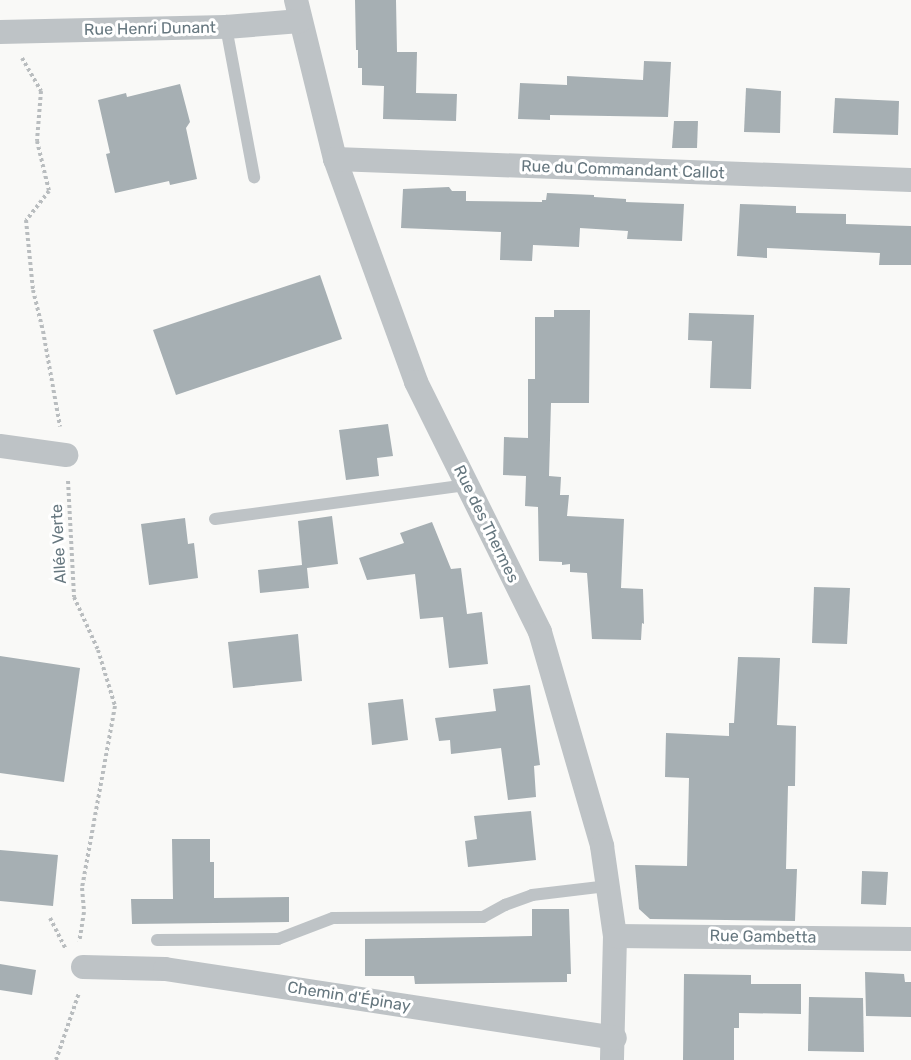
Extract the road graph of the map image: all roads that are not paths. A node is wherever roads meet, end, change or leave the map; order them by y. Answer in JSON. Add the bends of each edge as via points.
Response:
{"nodes":[{"id":1,"x":298,"y":10,"type":"edge"},
{"id":2,"x":226,"y":27,"type":"junction"},
{"id":3,"x":4,"y":32,"type":"edge"},
{"id":4,"x":335,"y":159,"type":"junction"},
{"id":5,"x":254,"y":177,"type":"dead end"},
{"id":6,"x":911,"y":180,"type":"edge"},
{"id":7,"x":0,"y":446,"type":"edge"},
{"id":8,"x":66,"y":455,"type":"road end"},
{"id":9,"x":466,"y":485,"type":"junction"},
{"id":10,"x":215,"y":519,"type":"dead end"},
{"id":11,"x":608,"y":886,"type":"junction"},
{"id":12,"x":615,"y":936,"type":"junction"},
{"id":13,"x":911,"y":939,"type":"edge"},
{"id":14,"x":157,"y":940,"type":"dead end"},
{"id":15,"x":80,"y":960,"type":"road end"},
{"id":16,"x":613,"y":1049,"type":"edge"}],
"edges":[{"from":1,"to":2,"type":"street","name":"Rue Henri Dunant"},
{"from":1,"to":4,"type":"street","name":"Rue des Thermes"},
{"from":2,"to":3,"type":"street","name":"Rue Henri Dunant"},
{"from":2,"to":5,"type":"lane"},
{"from":4,"to":6,"type":"street","name":"Rue du Commandant Callot"},
{"from":4,"to":9,"type":"street","name":"Rue des Thermes","via":[[416,382]]},
{"from":7,"to":8,"type":"street"},
{"from":9,"to":10,"type":"lane"},
{"from":9,"to":11,"type":"street","name":"Rue des Thermes","via":[[540,632],[602,846]]},
{"from":11,"to":12,"type":"street","name":"Rue des Thermes"},
{"from":11,"to":14,"type":"lane","via":[[532,895],[483,917],[333,918],[278,939]]},
{"from":12,"to":13,"type":"street","name":"Rue Gambetta"},
{"from":12,"to":16,"type":"street","name":"Rue des Thermes"},
{"from":15,"to":16,"type":"street","name":"Chemin d'Épinay","via":[[165,969]]}]}
